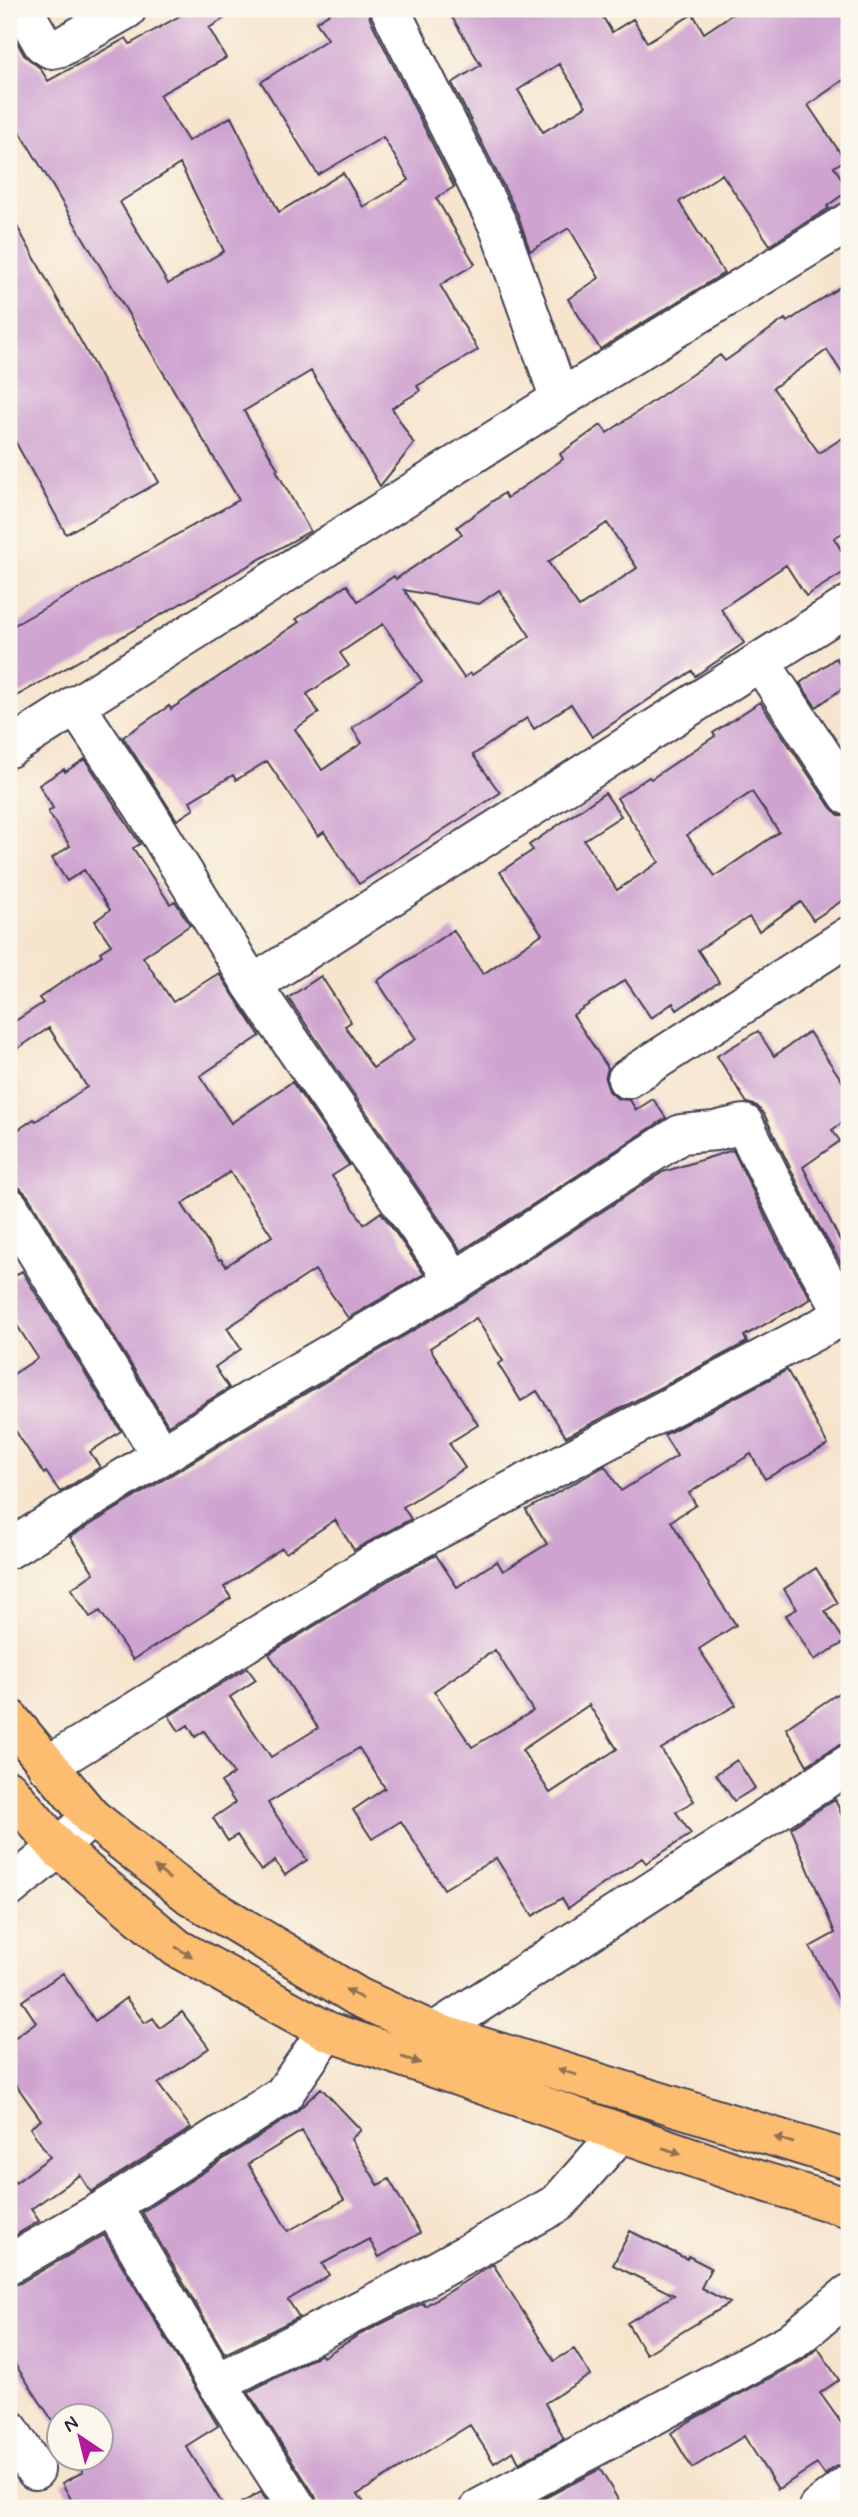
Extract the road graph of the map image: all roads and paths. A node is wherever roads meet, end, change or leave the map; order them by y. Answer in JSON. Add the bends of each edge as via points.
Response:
{"nodes":[{"id":1,"x":23,"y":9,"type":"edge"},
{"id":2,"x":127,"y":9,"type":"edge"},
{"id":3,"x":390,"y":9,"type":"edge"},
{"id":4,"x":849,"y":222,"type":"edge"},
{"id":5,"x":560,"y":399,"type":"junction"},
{"id":6,"x":849,"y":605,"type":"edge"},
{"id":7,"x":761,"y":663,"type":"junction"},
{"id":8,"x":75,"y":705,"type":"junction"},
{"id":9,"x":9,"y":748,"type":"edge"},
{"id":10,"x":849,"y":796,"type":"edge"},
{"id":11,"x":849,"y":936,"type":"edge"},
{"id":12,"x":252,"y":985,"type":"junction"},
{"id":13,"x":627,"y":1079,"type":"dead end"},
{"id":14,"x":9,"y":1207,"type":"edge"},
{"id":15,"x":455,"y":1281,"type":"junction"},
{"id":16,"x":847,"y":1318,"type":"edge"},
{"id":17,"x":160,"y":1455,"type":"junction"},
{"id":18,"x":9,"y":1549,"type":"edge"},
{"id":19,"x":9,"y":1718,"type":"edge"},
{"id":20,"x":849,"y":1764,"type":"edge"},
{"id":21,"x":47,"y":1766,"type":"junction"},
{"id":22,"x":9,"y":1790,"type":"edge"},
{"id":23,"x":91,"y":1817,"type":"junction"},
{"id":24,"x":58,"y":1848,"type":"junction"},
{"id":25,"x":9,"y":1888,"type":"edge"},
{"id":26,"x":327,"y":2031,"type":"junction"},
{"id":27,"x":434,"y":2032,"type":"junction"},
{"id":28,"x":620,"y":2133,"type":"junction"},
{"id":29,"x":849,"y":2160,"type":"edge"},
{"id":30,"x":112,"y":2205,"type":"junction"},
{"id":31,"x":849,"y":2208,"type":"edge"},
{"id":32,"x":9,"y":2264,"type":"edge"},
{"id":33,"x":849,"y":2294,"type":"edge"},
{"id":34,"x":218,"y":2383,"type":"junction"},
{"id":35,"x":9,"y":2429,"type":"edge"},
{"id":36,"x":35,"y":2470,"type":"dead end"},
{"id":37,"x":849,"y":2484,"type":"edge"},
{"id":38,"x":297,"y":2508,"type":"edge"},
{"id":39,"x":480,"y":2508,"type":"edge"},
{"id":40,"x":818,"y":2508,"type":"edge"}],
"edges":[{"from":1,"to":2,"type":"street","via":[[43,44],[51,49]]},
{"from":3,"to":5,"type":"street","via":[[498,225]]},
{"from":4,"to":5,"type":"street"},
{"from":5,"to":8,"type":"street"},
{"from":6,"to":7,"type":"street"},
{"from":7,"to":10,"type":"street"},
{"from":7,"to":12,"type":"street"},
{"from":8,"to":9,"type":"street"},
{"from":8,"to":12,"type":"street"},
{"from":11,"to":13,"type":"street"},
{"from":12,"to":15,"type":"street"},
{"from":14,"to":17,"type":"street"},
{"from":15,"to":16,"type":"street","via":[[681,1134],[744,1124]]},
{"from":15,"to":17,"type":"street"},
{"from":16,"to":21,"type":"street","via":[[379,1561]]},
{"from":17,"to":18,"type":"street"},
{"from":19,"to":21,"type":"main road"},
{"from":20,"to":27,"type":"street"},
{"from":21,"to":23,"type":"main road"},
{"from":22,"to":24,"type":"main road"},
{"from":23,"to":24,"type":"street"},
{"from":27,"to":23,"type":"main road","one_way":true,"via":[[358,1997],[191,1896]]},
{"from":24,"to":25,"type":"street"},
{"from":24,"to":26,"type":"main road","one_way":true,"via":[[177,1948]]},
{"from":26,"to":28,"type":"main road","one_way":true},
{"from":26,"to":30,"type":"street","via":[[283,2095]]},
{"from":29,"to":27,"type":"main road","one_way":true},
{"from":28,"to":31,"type":"main road","one_way":true},
{"from":28,"to":34,"type":"street","via":[[558,2203]]},
{"from":30,"to":32,"type":"street"},
{"from":30,"to":34,"type":"street"},
{"from":33,"to":39,"type":"street","via":[[791,2342]]},
{"from":34,"to":38,"type":"street"},
{"from":35,"to":36,"type":"street"},
{"from":37,"to":40,"type":"street"}]}
